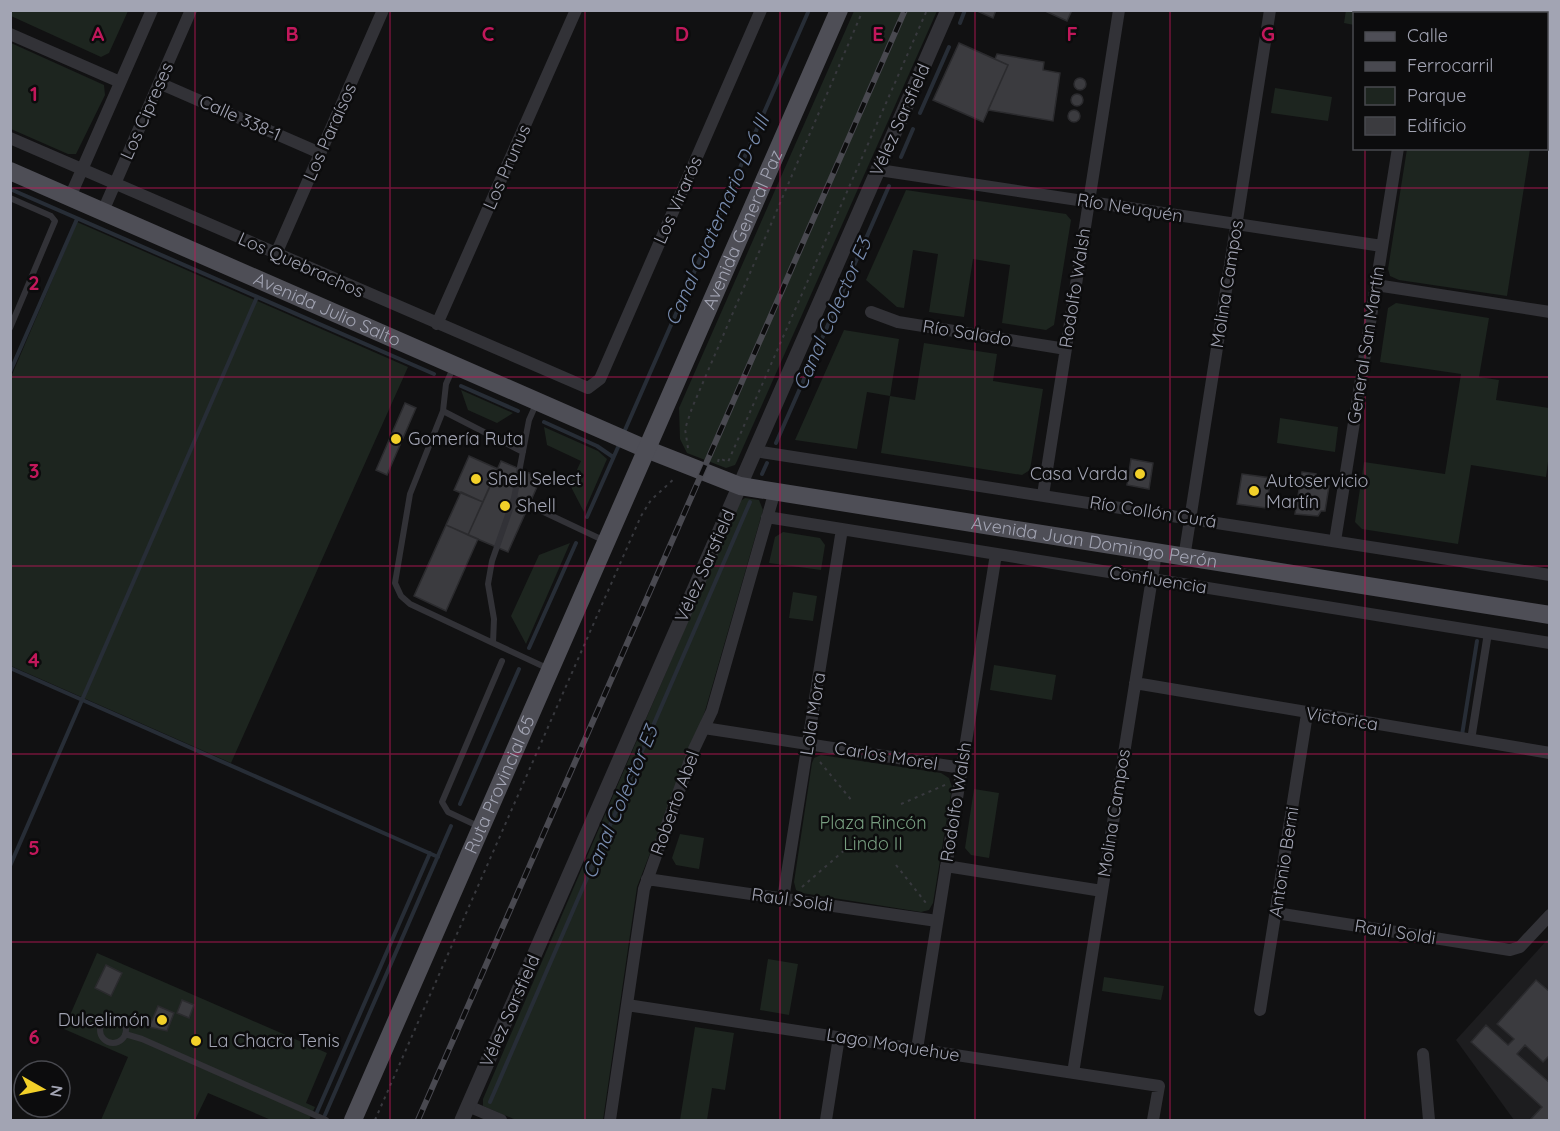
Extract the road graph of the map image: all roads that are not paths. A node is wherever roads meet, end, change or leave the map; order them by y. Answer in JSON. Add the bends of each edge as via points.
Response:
{"nodes":[{"id":1,"x":152,"y":10,"type":"edge"},
{"id":2,"x":191,"y":10,"type":"edge"},
{"id":3,"x":383,"y":10,"type":"edge"},
{"id":4,"x":576,"y":10,"type":"edge"},
{"id":5,"x":761,"y":10,"type":"edge"},
{"id":6,"x":839,"y":10,"type":"edge"},
{"id":7,"x":948,"y":10,"type":"edge"},
{"id":8,"x":1119,"y":10,"type":"edge"},
{"id":9,"x":1270,"y":10,"type":"edge"},
{"id":10,"x":10,"y":34,"type":"edge"},
{"id":11,"x":120,"y":82,"type":"junction"},
{"id":12,"x":159,"y":82,"type":"junction"},
{"id":13,"x":10,"y":138,"type":"edge"},
{"id":14,"x":1398,"y":150,"type":"edge"},
{"id":15,"x":320,"y":153,"type":"junction"},
{"id":16,"x":82,"y":169,"type":"junction"},
{"id":17,"x":879,"y":170,"type":"junction"},
{"id":18,"x":10,"y":171,"type":"edge"},
{"id":19,"x":115,"y":184,"type":"junction"},
{"id":20,"x":70,"y":197,"type":"junction"},
{"id":21,"x":10,"y":198,"type":"edge"},
{"id":22,"x":1089,"y":202,"type":"junction"},
{"id":23,"x":102,"y":211,"type":"junction"},
{"id":24,"x":1237,"y":224,"type":"junction"},
{"id":25,"x":1382,"y":246,"type":"junction"},
{"id":26,"x":276,"y":254,"type":"junction"},
{"id":27,"x":1376,"y":285,"type":"junction"},
{"id":28,"x":871,"y":312,"type":"dead end"},
{"id":29,"x":1550,"y":312,"type":"edge"},
{"id":30,"x":437,"y":324,"type":"junction"},
{"id":31,"x":10,"y":328,"type":"edge"},
{"id":32,"x":1066,"y":349,"type":"junction"},
{"id":33,"x":454,"y":365,"type":"junction"},
{"id":34,"x":592,"y":387,"type":"joint"},
{"id":35,"x":537,"y":402,"type":"junction"},
{"id":36,"x":443,"y":411,"type":"junction"},
{"id":37,"x":646,"y":449,"type":"junction"},
{"id":38,"x":755,"y":451,"type":"junction"},
{"id":39,"x":523,"y":452,"type":"junction"},
{"id":40,"x":740,"y":486,"type":"junction"},
{"id":41,"x":774,"y":494,"type":"junction"},
{"id":42,"x":1043,"y":495,"type":"junction"},
{"id":43,"x":514,"y":498,"type":"junction"},
{"id":44,"x":767,"y":517,"type":"junction"},
{"id":45,"x":1190,"y":518,"type":"junction"},
{"id":46,"x":842,"y":529,"type":"junction"},
{"id":47,"x":606,"y":541,"type":"junction"},
{"id":48,"x":1335,"y":541,"type":"junction"},
{"id":49,"x":1156,"y":553,"type":"junction"},
{"id":50,"x":996,"y":554,"type":"junction"},
{"id":51,"x":1184,"y":558,"type":"junction"},
{"id":52,"x":1549,"y":573,"type":"edge"},
{"id":53,"x":1152,"y":579,"type":"junction"},
{"id":54,"x":1550,"y":615,"type":"edge"},
{"id":55,"x":1488,"y":633,"type":"junction"},
{"id":56,"x":493,"y":643,"type":"junction"},
{"id":57,"x":1550,"y":643,"type":"edge"},
{"id":58,"x":502,"y":661,"type":"dead end"},
{"id":59,"x":550,"y":669,"type":"junction"},
{"id":60,"x":1135,"y":682,"type":"junction"},
{"id":61,"x":1307,"y":714,"type":"junction"},
{"id":62,"x":704,"y":728,"type":"junction"},
{"id":63,"x":1471,"y":740,"type":"junction"},
{"id":64,"x":808,"y":744,"type":"junction"},
{"id":65,"x":1550,"y":753,"type":"edge"},
{"id":66,"x":962,"y":768,"type":"junction"},
{"id":67,"x":481,"y":827,"type":"junction"},
{"id":68,"x":946,"y":867,"type":"junction"},
{"id":69,"x":647,"y":879,"type":"junction"},
{"id":70,"x":1102,"y":891,"type":"junction"},
{"id":71,"x":783,"y":899,"type":"junction"},
{"id":72,"x":1276,"y":913,"type":"junction"},
{"id":73,"x":1550,"y":915,"type":"edge"},
{"id":74,"x":937,"y":921,"type":"junction"},
{"id":75,"x":627,"y":1005,"type":"junction"},
{"id":76,"x":1260,"y":1010,"type":"dead end"},
{"id":77,"x":125,"y":1034,"type":"junction"},
{"id":78,"x":839,"y":1037,"type":"junction"},
{"id":79,"x":917,"y":1049,"type":"junction"},
{"id":80,"x":1423,"y":1054,"type":"dead end"},
{"id":81,"x":1073,"y":1073,"type":"junction"},
{"id":82,"x":465,"y":1113,"type":"edge"},
{"id":83,"x":326,"y":1120,"type":"edge"},
{"id":84,"x":353,"y":1120,"type":"edge"},
{"id":85,"x":501,"y":1120,"type":"edge"},
{"id":86,"x":610,"y":1120,"type":"edge"},
{"id":87,"x":826,"y":1120,"type":"edge"},
{"id":88,"x":1153,"y":1120,"type":"edge"},
{"id":89,"x":1429,"y":1120,"type":"edge"}],
"edges":[{"from":1,"to":11,"type":"street","name":"Los Cipreses"},
{"from":2,"to":12,"type":"street","name":"Los Cipreses"},
{"from":3,"to":15,"type":"street","name":"Los Paraísos"},
{"from":4,"to":30,"type":"street","name":"Los Prunus"},
{"from":5,"to":34,"type":"street","name":"Los Virarós","via":[[600,379]]},
{"from":6,"to":37,"type":"main road","name":"Avenida General Paz"},
{"from":7,"to":17,"type":"street","name":"Vélez Sarsfield"},
{"from":8,"to":22,"type":"street","name":"Rodolfo Walsh"},
{"from":9,"to":24,"type":"street","name":"Molina Campos"},
{"from":10,"to":11,"type":"street"},
{"from":11,"to":16,"type":"street","name":"Los Cipreses"},
{"from":12,"to":15,"type":"street","name":"Calle 338-1"},
{"from":12,"to":19,"type":"street","name":"Los Cipreses"},
{"from":13,"to":16,"type":"street","name":"Los Quebrachos"},
{"from":14,"to":25,"type":"street","name":"General San Martín"},
{"from":15,"to":26,"type":"street","name":"Los Paraísos"},
{"from":16,"to":19,"type":"street","name":"Los Quebrachos"},
{"from":16,"to":20,"type":"street","name":"Los Cipreses"},
{"from":17,"to":22,"type":"street","name":"Río Neuquén"},
{"from":17,"to":38,"type":"street","name":"Vélez Sarsfield"},
{"from":18,"to":20,"type":"main road","name":"Avenida Julio Salto"},
{"from":19,"to":23,"type":"street","name":"Los Cipreses"},
{"from":19,"to":26,"type":"street","name":"Los Quebrachos"},
{"from":20,"to":23,"type":"main road","name":"Avenida Julio Salto"},
{"from":21,"to":31,"type":"lane","via":[[55,221]]},
{"from":22,"to":24,"type":"street","name":"Río Neuquén"},
{"from":22,"to":32,"type":"street","name":"Rodolfo Walsh"},
{"from":23,"to":33,"type":"main road","name":"Avenida Julio Salto"},
{"from":24,"to":25,"type":"street","name":"Río Neuquén"},
{"from":24,"to":45,"type":"street","name":"Molina Campos"},
{"from":25,"to":27,"type":"street","name":"General San Martín"},
{"from":26,"to":30,"type":"street","name":"Los Quebrachos"},
{"from":27,"to":29,"type":"street"},
{"from":27,"to":48,"type":"street","name":"General San Martín"},
{"from":28,"to":32,"type":"street","name":"Río Salado","via":[[898,322]]},
{"from":30,"to":34,"type":"street","name":"Los Quebrachos","via":[[580,386]]},
{"from":32,"to":42,"type":"street","name":"Rodolfo Walsh"},
{"from":33,"to":35,"type":"main road","name":"Avenida Julio Salto"},
{"from":33,"to":36,"type":"lane","via":[[446,384]]},
{"from":35,"to":37,"type":"main road","name":"Avenida Julio Salto"},
{"from":35,"to":39,"type":"lane"},
{"from":36,"to":39,"type":"lane"},
{"from":36,"to":56,"type":"lane","via":[[410,494],[395,583],[410,604]]},
{"from":37,"to":40,"type":"main road","name":"Avenida Juan Domingo Perón"},
{"from":37,"to":47,"type":"main road","name":"Ruta Provincial 65"},
{"from":38,"to":40,"type":"street","name":"Vélez Sarsfield"},
{"from":38,"to":42,"type":"street","name":"Río Collón Curá"},
{"from":39,"to":43,"type":"lane"},
{"from":40,"to":41,"type":"main road","name":"Avenida Juan Domingo Perón"},
{"from":40,"to":82,"type":"street","name":"Vélez Sarsfield"},
{"from":41,"to":44,"type":"street","name":"Roberto Abel"},
{"from":41,"to":49,"type":"main road","name":"Avenida Juan Domingo Perón"},
{"from":42,"to":45,"type":"street","name":"Río Collón Curá"},
{"from":43,"to":47,"type":"lane"},
{"from":43,"to":56,"type":"lane","via":[[492,561],[489,584],[495,619]]},
{"from":44,"to":46,"type":"street","name":"Confluencia"},
{"from":44,"to":62,"type":"street","name":"Roberto Abel","via":[[714,705]]},
{"from":45,"to":48,"type":"street","name":"Río Collón Curá"},
{"from":45,"to":51,"type":"street","name":"Molina Campos"},
{"from":46,"to":50,"type":"street","name":"Confluencia"},
{"from":46,"to":64,"type":"street","name":"Lola Mora"},
{"from":47,"to":59,"type":"main road","name":"Ruta Provincial 65"},
{"from":48,"to":52,"type":"street","name":"Río Collón Curá"},
{"from":49,"to":51,"type":"main road","name":"Avenida Juan Domingo Perón"},
{"from":49,"to":53,"type":"street","name":"Molina Campos"},
{"from":50,"to":53,"type":"street","name":"Confluencia"},
{"from":50,"to":66,"type":"street","name":"Rodolfo Walsh"},
{"from":51,"to":54,"type":"main road","name":"Avenida Juan Domingo Perón"},
{"from":53,"to":55,"type":"street","name":"Confluencia"},
{"from":53,"to":60,"type":"street","name":"Molina Campos"},
{"from":55,"to":57,"type":"street","name":"Confluencia"},
{"from":55,"to":63,"type":"street"},
{"from":56,"to":59,"type":"lane"},
{"from":58,"to":67,"type":"lane","via":[[442,801],[448,812]]},
{"from":59,"to":67,"type":"main road","name":"Ruta Provincial 65"},
{"from":60,"to":61,"type":"street","name":"Victorica"},
{"from":60,"to":70,"type":"street","name":"Molina Campos"},
{"from":61,"to":63,"type":"street","name":"Victorica"},
{"from":61,"to":72,"type":"street","name":"Antonio Berni"},
{"from":62,"to":64,"type":"street","name":"Carlos Morel"},
{"from":62,"to":69,"type":"street","name":"Roberto Abel"},
{"from":63,"to":65,"type":"street","name":"Victorica"},
{"from":64,"to":66,"type":"street","name":"Carlos Morel"},
{"from":64,"to":71,"type":"street","name":"Lola Mora"},
{"from":66,"to":68,"type":"street","name":"Rodolfo Walsh"},
{"from":67,"to":84,"type":"main road","name":"Ruta Provincial 65"},
{"from":68,"to":70,"type":"street"},
{"from":68,"to":74,"type":"street","name":"Rodolfo Walsh"},
{"from":69,"to":71,"type":"street","name":"Raúl Soldi"},
{"from":69,"to":75,"type":"street","name":"Roberto Abel"},
{"from":70,"to":81,"type":"street","name":"Molina Campos"},
{"from":71,"to":74,"type":"street","name":"Raúl Soldi"},
{"from":72,"to":73,"type":"street","name":"Raúl Soldi","via":[[1514,950]]},
{"from":72,"to":76,"type":"street","name":"Antonio Berni"},
{"from":74,"to":79,"type":"street","name":"Rodolfo Walsh"},
{"from":75,"to":78,"type":"street","name":"Lago Moquehue"},
{"from":75,"to":86,"type":"street","name":"Roberto Abel"},
{"from":77,"to":77,"type":"lane","via":[[125,1026],[117,1018],[105,1019],[100,1026],[102,1037],[109,1042],[120,1041]]},
{"from":77,"to":83,"type":"lane"},
{"from":78,"to":79,"type":"street","name":"Lago Moquehue"},
{"from":78,"to":87,"type":"street"},
{"from":79,"to":81,"type":"street","name":"Lago Moquehue"},
{"from":80,"to":89,"type":"street"},
{"from":81,"to":88,"type":"street","name":"Lago Moquehue","via":[[1159,1086]]},
{"from":82,"to":85,"type":"street"}]}
